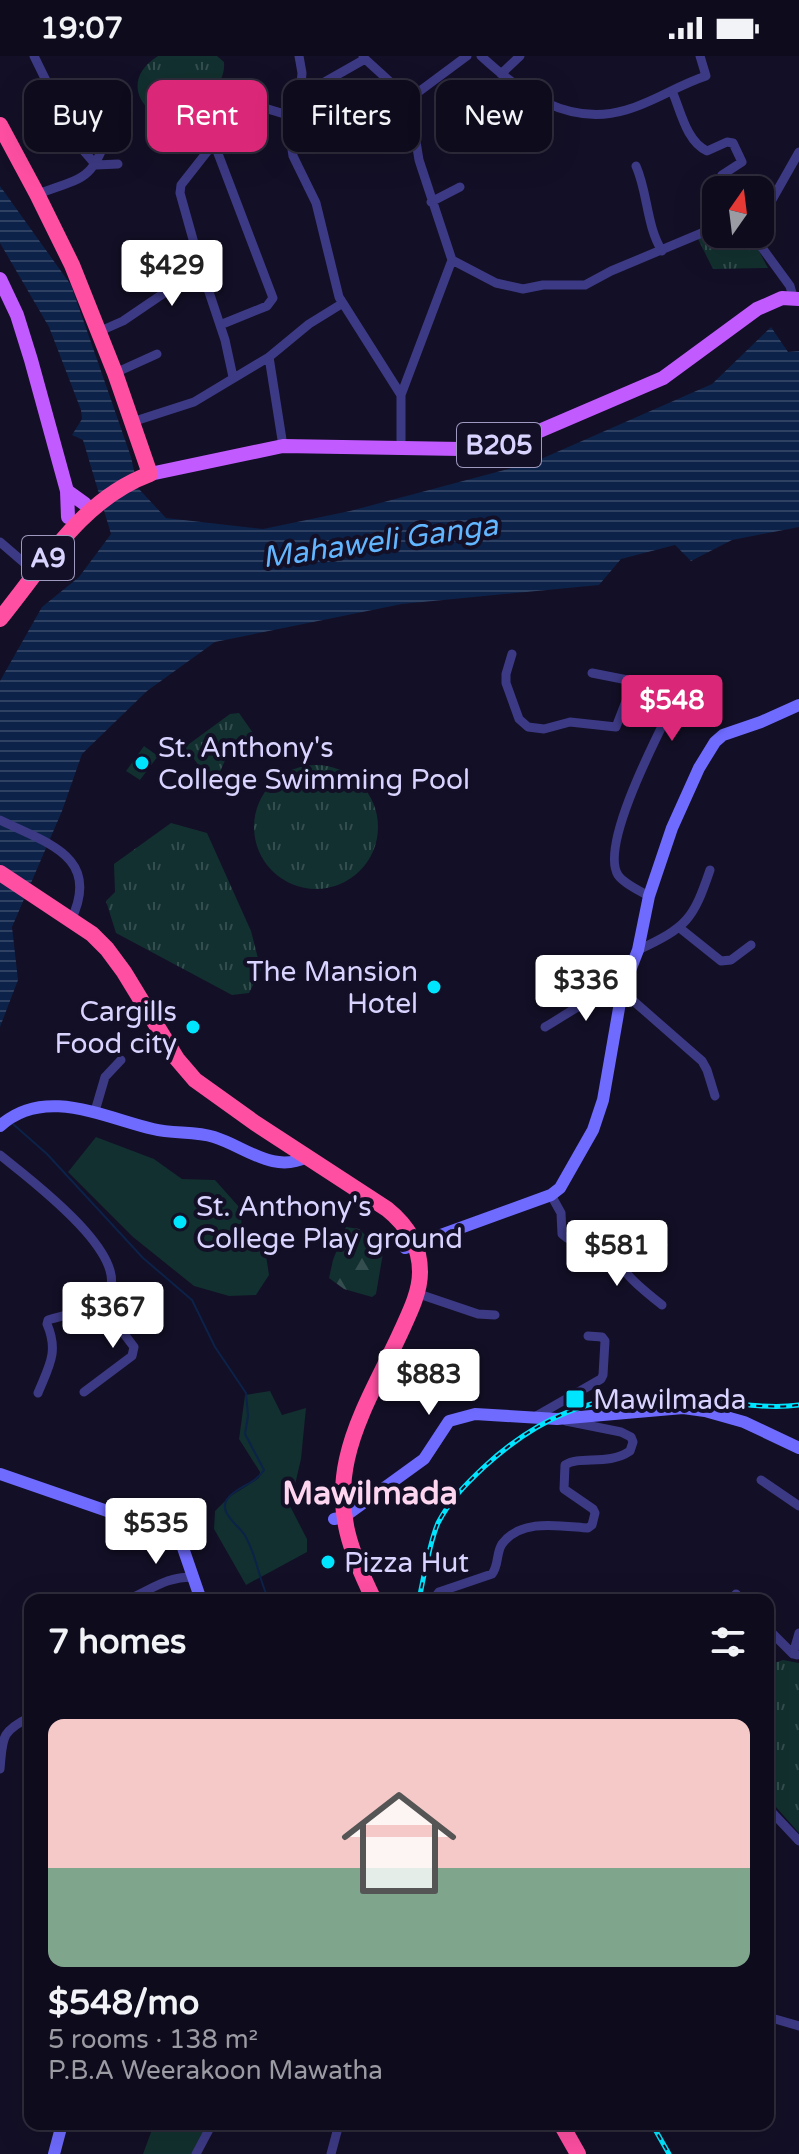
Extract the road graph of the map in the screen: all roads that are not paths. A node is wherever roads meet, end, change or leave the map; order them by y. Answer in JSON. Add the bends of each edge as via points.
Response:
{"nodes":[{"id":1,"x":34,"y":56,"type":"edge"},
{"id":2,"x":299,"y":56,"type":"edge"},
{"id":3,"x":467,"y":56,"type":"edge"},
{"id":4,"x":481,"y":56,"type":"edge"},
{"id":5,"x":520,"y":56,"type":"edge"},
{"id":6,"x":700,"y":56,"type":"edge"},
{"id":7,"x":364,"y":57,"type":"edge"},
{"id":8,"x":501,"y":74,"type":"junction"},
{"id":9,"x":301,"y":80,"type":"edge"},
{"id":10,"x":326,"y":80,"type":"edge"},
{"id":11,"x":389,"y":80,"type":"edge"},
{"id":12,"x":420,"y":91,"type":"edge"},
{"id":13,"x":672,"y":91,"type":"junction"},
{"id":14,"x":0,"y":125,"type":"edge"},
{"id":15,"x":101,"y":152,"type":"edge"},
{"id":16,"x":207,"y":152,"type":"edge"},
{"id":17,"x":217,"y":152,"type":"edge"},
{"id":18,"x":293,"y":152,"type":"edge"},
{"id":19,"x":418,"y":152,"type":"edge"},
{"id":20,"x":799,"y":152,"type":"edge"},
{"id":21,"x":118,"y":164,"type":"dead end"},
{"id":22,"x":96,"y":165,"type":"junction"},
{"id":23,"x":636,"y":166,"type":"dead end"},
{"id":24,"x":722,"y":176,"type":"edge"},
{"id":25,"x":460,"y":187,"type":"dead end"},
{"id":26,"x":37,"y":194,"type":"junction"},
{"id":27,"x":774,"y":196,"type":"edge"},
{"id":28,"x":431,"y":202,"type":"junction"},
{"id":29,"x":702,"y":233,"type":"edge"},
{"id":30,"x":763,"y":248,"type":"edge"},
{"id":31,"x":662,"y":251,"type":"junction"},
{"id":32,"x":452,"y":260,"type":"junction"},
{"id":33,"x":201,"y":268,"type":"junction"},
{"id":34,"x":0,"y":279,"type":"edge"},
{"id":35,"x":796,"y":298,"type":"edge"},
{"id":36,"x":343,"y":303,"type":"junction"},
{"id":37,"x":220,"y":325,"type":"junction"},
{"id":38,"x":98,"y":332,"type":"junction"},
{"id":39,"x":157,"y":354,"type":"dead end"},
{"id":40,"x":269,"y":357,"type":"junction"},
{"id":41,"x":115,"y":373,"type":"junction"},
{"id":42,"x":233,"y":377,"type":"junction"},
{"id":43,"x":401,"y":395,"type":"junction"},
{"id":44,"x":132,"y":422,"type":"junction"},
{"id":45,"x":283,"y":446,"type":"junction"},
{"id":46,"x":401,"y":448,"type":"junction"},
{"id":47,"x":148,"y":468,"type":"junction"},
{"id":48,"x":88,"y":507,"type":"junction"},
{"id":49,"x":0,"y":542,"type":"edge"},
{"id":50,"x":33,"y":570,"type":"junction"},
{"id":51,"x":0,"y":604,"type":"edge"},
{"id":52,"x":0,"y":619,"type":"edge"},
{"id":53,"x":512,"y":654,"type":"dead end"},
{"id":54,"x":592,"y":673,"type":"dead end"},
{"id":55,"x":633,"y":683,"type":"junction"},
{"id":56,"x":799,"y":705,"type":"edge"},
{"id":57,"x":0,"y":820,"type":"edge"},
{"id":58,"x":710,"y":870,"type":"dead end"},
{"id":59,"x":0,"y":873,"type":"edge"},
{"id":60,"x":0,"y":885,"type":"edge"},
{"id":61,"x":649,"y":896,"type":"junction"},
{"id":62,"x":62,"y":918,"type":"junction"},
{"id":63,"x":681,"y":929,"type":"junction"},
{"id":64,"x":751,"y":945,"type":"dead end"},
{"id":65,"x":638,"y":950,"type":"junction"},
{"id":66,"x":622,"y":991,"type":"junction"},
{"id":67,"x":545,"y":1027,"type":"dead end"},
{"id":68,"x":121,"y":1060,"type":"dead end"},
{"id":69,"x":715,"y":1096,"type":"dead end"},
{"id":70,"x":95,"y":1111,"type":"junction"},
{"id":71,"x":0,"y":1126,"type":"edge"},
{"id":72,"x":0,"y":1155,"type":"edge"},
{"id":73,"x":301,"y":1160,"type":"junction"},
{"id":74,"x":551,"y":1195,"type":"junction"},
{"id":75,"x":609,"y":1243,"type":"junction"},
{"id":76,"x":663,"y":1245,"type":"dead end"},
{"id":77,"x":410,"y":1246,"type":"junction"},
{"id":78,"x":416,"y":1293,"type":"junction"},
{"id":79,"x":100,"y":1302,"type":"junction"},
{"id":80,"x":662,"y":1305,"type":"dead end"},
{"id":81,"x":495,"y":1315,"type":"dead end"},
{"id":82,"x":588,"y":1336,"type":"dead end"},
{"id":83,"x":84,"y":1392,"type":"dead end"},
{"id":84,"x":38,"y":1393,"type":"dead end"},
{"id":85,"x":532,"y":1418,"type":"junction"},
{"id":86,"x":557,"y":1419,"type":"junction"},
{"id":87,"x":799,"y":1448,"type":"edge"},
{"id":88,"x":0,"y":1474,"type":"edge"},
{"id":89,"x":761,"y":1480,"type":"dead end"},
{"id":90,"x":799,"y":1506,"type":"edge"},
{"id":91,"x":339,"y":1518,"type":"junction"},
{"id":92,"x":194,"y":1577,"type":"junction"},
{"id":93,"x":138,"y":1594,"type":"edge"},
{"id":94,"x":199,"y":1594,"type":"edge"},
{"id":95,"x":360,"y":1594,"type":"edge"},
{"id":96,"x":371,"y":1594,"type":"edge"},
{"id":97,"x":438,"y":1594,"type":"edge"},
{"id":98,"x":799,"y":1633,"type":"edge"},
{"id":99,"x":774,"y":1635,"type":"edge"},
{"id":100,"x":796,"y":1655,"type":"edge"},
{"id":101,"x":24,"y":1720,"type":"edge"},
{"id":102,"x":0,"y":1769,"type":"edge"},
{"id":103,"x":774,"y":1814,"type":"edge"},
{"id":104,"x":799,"y":1841,"type":"edge"},
{"id":105,"x":774,"y":2019,"type":"edge"},
{"id":106,"x":799,"y":2026,"type":"edge"},
{"id":107,"x":60,"y":2130,"type":"edge"},
{"id":108,"x":209,"y":2130,"type":"edge"},
{"id":109,"x":337,"y":2130,"type":"edge"},
{"id":110,"x":564,"y":2130,"type":"edge"},
{"id":111,"x":576,"y":2130,"type":"edge"},
{"id":112,"x":54,"y":2154,"type":"edge"},
{"id":113,"x":196,"y":2154,"type":"edge"},
{"id":114,"x":331,"y":2154,"type":"edge"},
{"id":115,"x":578,"y":2154,"type":"edge"},
{"id":116,"x":590,"y":2154,"type":"edge"}],
"edges":[{"from":1,"to":22,"type":"street","via":[[76,142]]},
{"from":2,"to":9,"type":"street"},
{"from":3,"to":12,"type":"street"},
{"from":4,"to":8,"type":"street"},
{"from":5,"to":8,"type":"street"},
{"from":6,"to":13,"type":"street","via":[[707,75]]},
{"from":7,"to":10,"type":"street"},
{"from":7,"to":11,"type":"street"},
{"from":8,"to":13,"type":"street","via":[[572,114],[626,110]]},
{"from":13,"to":24,"type":"street","via":[[699,147],[707,151],[733,143],[742,162]]},
{"from":14,"to":26,"type":"highway"},
{"from":15,"to":22,"type":"street"},
{"from":16,"to":33,"type":"street","via":[[180,193]]},
{"from":17,"to":37,"type":"street","via":[[273,298],[267,306]]},
{"from":18,"to":36,"type":"street","via":[[316,203]]},
{"from":19,"to":28,"type":"street"},
{"from":20,"to":27,"type":"street"},
{"from":21,"to":22,"type":"street"},
{"from":22,"to":26,"type":"street","via":[[83,178]]},
{"from":23,"to":31,"type":"street"},
{"from":25,"to":28,"type":"street"},
{"from":26,"to":38,"type":"highway"},
{"from":28,"to":32,"type":"street"},
{"from":29,"to":31,"type":"street"},
{"from":30,"to":35,"type":"street"},
{"from":31,"to":32,"type":"street","via":[[585,285],[530,289],[496,283]]},
{"from":32,"to":43,"type":"street"},
{"from":33,"to":37,"type":"street"},
{"from":33,"to":38,"type":"street"},
{"from":34,"to":48,"type":"main road","via":[[22,331],[67,491]]},
{"from":35,"to":46,"type":"main road","number":"B205","via":[[757,309],[663,378],[509,444]]},
{"from":36,"to":40,"type":"street"},
{"from":36,"to":43,"type":"street"},
{"from":37,"to":42,"type":"street"},
{"from":38,"to":41,"type":"highway"},
{"from":39,"to":41,"type":"street"},
{"from":40,"to":42,"type":"street"},
{"from":40,"to":45,"type":"street"},
{"from":41,"to":44,"type":"highway"},
{"from":42,"to":44,"type":"street","via":[[194,402]]},
{"from":43,"to":46,"type":"street"},
{"from":44,"to":47,"type":"highway"},
{"from":45,"to":46,"type":"main road","number":"B205"},
{"from":45,"to":47,"type":"main road","number":"B205"},
{"from":47,"to":48,"type":"highway","number":"A9"},
{"from":48,"to":50,"type":"highway","number":"A9"},
{"from":49,"to":50,"type":"street"},
{"from":50,"to":51,"type":"highway","number":"A9"},
{"from":50,"to":52,"type":"highway","number":"A9"},
{"from":53,"to":55,"type":"street","via":[[506,683],[519,719],[528,727],[570,722],[616,727]]},
{"from":54,"to":55,"type":"street"},
{"from":55,"to":61,"type":"street","via":[[668,688],[675,700],[618,827],[614,861],[619,876]]},
{"from":56,"to":61,"type":"street","via":[[715,742],[672,828]]},
{"from":57,"to":62,"type":"street","via":[[75,862],[80,900]]},
{"from":58,"to":63,"type":"street","via":[[697,907]]},
{"from":59,"to":62,"type":"highway"},
{"from":60,"to":62,"type":"highway"},
{"from":61,"to":65,"type":"street"},
{"from":62,"to":73,"type":"highway","via":[[104,959],[181,1080],[209,1104]]},
{"from":63,"to":64,"type":"street","via":[[721,961]]},
{"from":63,"to":65,"type":"street"},
{"from":65,"to":66,"type":"street"},
{"from":66,"to":67,"type":"street","via":[[598,997]]},
{"from":66,"to":69,"type":"street","via":[[702,1061]]},
{"from":66,"to":74,"type":"street","via":[[593,1130]]},
{"from":68,"to":70,"type":"street","via":[[105,1077]]},
{"from":70,"to":71,"type":"street","via":[[43,1107],[15,1113]]},
{"from":70,"to":73,"type":"street","via":[[156,1130],[213,1137],[276,1164]]},
{"from":72,"to":79,"type":"street","via":[[61,1205],[103,1253],[110,1286]]},
{"from":73,"to":77,"type":"highway","via":[[383,1219]]},
{"from":74,"to":75,"type":"street","via":[[561,1213],[562,1234]]},
{"from":74,"to":77,"type":"street"},
{"from":75,"to":76,"type":"street"},
{"from":75,"to":80,"type":"street","via":[[631,1280]]},
{"from":77,"to":78,"type":"highway","via":[[420,1269]]},
{"from":77,"to":91,"type":"highway","via":[[406,1294],[335,1463]]},
{"from":78,"to":81,"type":"street"},
{"from":78,"to":91,"type":"highway","via":[[349,1449]]},
{"from":79,"to":83,"type":"street","via":[[134,1347],[132,1356]]},
{"from":79,"to":84,"type":"street","via":[[48,1320],[54,1353]]},
{"from":82,"to":85,"type":"street","via":[[605,1341],[601,1379]]},
{"from":85,"to":86,"type":"street"},
{"from":85,"to":91,"type":"street","via":[[475,1414],[449,1421],[424,1459]]},
{"from":86,"to":87,"type":"street","via":[[683,1408],[744,1422]]},
{"from":86,"to":97,"type":"street","via":[[621,1432],[633,1442],[625,1455],[565,1465],[565,1493],[593,1509],[592,1525],[515,1530],[500,1546],[492,1574]]},
{"from":88,"to":92,"type":"street","via":[[162,1530],[182,1545]]},
{"from":89,"to":90,"type":"street"},
{"from":91,"to":95,"type":"highway","via":[[340,1550]]},
{"from":91,"to":96,"type":"highway"},
{"from":92,"to":93,"type":"street","via":[[163,1581]]},
{"from":92,"to":94,"type":"street"},
{"from":98,"to":100,"type":"street"},
{"from":99,"to":100,"type":"street"},
{"from":101,"to":102,"type":"street","via":[[10,1727],[3,1740]]},
{"from":103,"to":104,"type":"street"},
{"from":105,"to":106,"type":"street"},
{"from":107,"to":112,"type":"street"},
{"from":108,"to":113,"type":"street"},
{"from":109,"to":114,"type":"street"},
{"from":110,"to":115,"type":"highway"},
{"from":111,"to":116,"type":"highway"}]}
